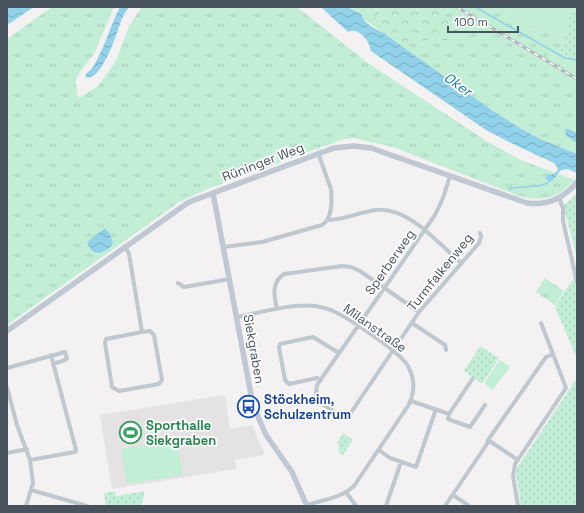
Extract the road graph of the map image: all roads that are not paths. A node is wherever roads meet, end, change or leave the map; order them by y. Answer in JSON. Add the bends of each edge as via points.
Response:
{"nodes":[{"id":1,"x":318,"y":153,"type":"junction"},
{"id":2,"x":450,"y":176,"type":"junction"},
{"id":3,"x":577,"y":182,"type":"edge"},
{"id":4,"x":213,"y":193,"type":"junction"},
{"id":5,"x":559,"y":198,"type":"junction"},
{"id":6,"x":328,"y":220,"type":"junction"},
{"id":7,"x":425,"y":231,"type":"junction"},
{"id":8,"x":480,"y":233,"type":"dead end"},
{"id":9,"x":125,"y":246,"type":"junction"},
{"id":10,"x":224,"y":247,"type":"junction"},
{"id":11,"x":461,"y":263,"type":"junction"},
{"id":12,"x":230,"y":279,"type":"junction"},
{"id":13,"x":577,"y":282,"type":"edge"},
{"id":14,"x":178,"y":283,"type":"dead end"},
{"id":15,"x":384,"y":288,"type":"junction"},
{"id":16,"x":277,"y":309,"type":"junction"},
{"id":17,"x":419,"y":312,"type":"junction"},
{"id":18,"x":237,"y":317,"type":"junction"},
{"id":19,"x":412,"y":323,"type":"junction"},
{"id":20,"x":541,"y":323,"type":"dead end"},
{"id":21,"x":358,"y":326,"type":"junction"},
{"id":22,"x":7,"y":331,"type":"edge"},
{"id":23,"x":142,"y":332,"type":"junction"},
{"id":24,"x":394,"y":350,"type":"junction"},
{"id":25,"x":446,"y":350,"type":"dead end"},
{"id":26,"x":339,"y":353,"type":"junction"},
{"id":27,"x":553,"y":354,"type":"junction"},
{"id":28,"x":51,"y":356,"type":"junction"},
{"id":29,"x":53,"y":364,"type":"junction"},
{"id":30,"x":7,"y":368,"type":"edge"},
{"id":31,"x":473,"y":378,"type":"dead end"},
{"id":32,"x":321,"y":380,"type":"junction"},
{"id":33,"x":7,"y":387,"type":"edge"},
{"id":34,"x":317,"y":397,"type":"joint"},
{"id":35,"x":411,"y":401,"type":"junction"},
{"id":36,"x":485,"y":405,"type":"dead end"},
{"id":37,"x":436,"y":410,"type":"junction"},
{"id":38,"x":448,"y":414,"type":"junction"},
{"id":39,"x":488,"y":440,"type":"junction"},
{"id":40,"x":27,"y":449,"type":"junction"},
{"id":41,"x":379,"y":450,"type":"junction"},
{"id":42,"x":7,"y":453,"type":"edge"},
{"id":43,"x":30,"y":460,"type":"junction"},
{"id":44,"x":518,"y":460,"type":"junction"},
{"id":45,"x":401,"y":462,"type":"junction"},
{"id":46,"x":31,"y":490,"type":"junction"},
{"id":47,"x":346,"y":492,"type":"junction"},
{"id":48,"x":453,"y":495,"type":"junction"},
{"id":49,"x":26,"y":506,"type":"edge"},
{"id":50,"x":87,"y":506,"type":"edge"},
{"id":51,"x":307,"y":506,"type":"edge"},
{"id":52,"x":356,"y":506,"type":"edge"},
{"id":53,"x":386,"y":506,"type":"edge"},
{"id":54,"x":445,"y":506,"type":"edge"},
{"id":55,"x":469,"y":506,"type":"edge"},
{"id":56,"x":518,"y":506,"type":"edge"}],
"edges":[{"from":1,"to":2,"type":"street","name":"Rüninger Weg","via":[[340,147],[365,147]]},
{"from":1,"to":4,"type":"street","name":"Rüninger Weg"},
{"from":1,"to":6,"type":"street","via":[[331,189]]},
{"from":2,"to":5,"type":"street","name":"Rüninger Weg","via":[[527,203],[542,204]]},
{"from":2,"to":7,"type":"street","name":"Sperberweg","via":[[439,207]]},
{"from":3,"to":5,"type":"street"},
{"from":4,"to":9,"type":"street","name":"Rüninger Weg","via":[[189,202]]},
{"from":4,"to":10,"type":"street","name":"Siekgraben"},
{"from":5,"to":13,"type":"street"},
{"from":6,"to":7,"type":"street","via":[[383,210],[404,216]]},
{"from":6,"to":10,"type":"street","via":[[262,242]]},
{"from":7,"to":11,"type":"street"},
{"from":7,"to":15,"type":"street","name":"Sperberweg"},
{"from":8,"to":11,"type":"street","name":"Turmfalkenweg","via":[[479,243]]},
{"from":9,"to":22,"type":"street","name":"Rüninger Weg"},
{"from":9,"to":23,"type":"street","via":[[129,254]]},
{"from":10,"to":12,"type":"street","name":"Siekgraben"},
{"from":11,"to":17,"type":"street","name":"Turmfalkenweg"},
{"from":12,"to":14,"type":"street","via":[[184,287]]},
{"from":12,"to":18,"type":"street","name":"Siekgraben"},
{"from":15,"to":16,"type":"street","via":[[360,271],[346,266],[289,273],[280,277],[274,286]]},
{"from":15,"to":17,"type":"street"},
{"from":15,"to":21,"type":"street","name":"Sperberweg"},
{"from":16,"to":18,"type":"street","name":"Milanstraße"},
{"from":16,"to":21,"type":"street","name":"Milanstraße","via":[[301,305],[322,307]]},
{"from":17,"to":19,"type":"street","name":"Turmfalkenweg"},
{"from":18,"to":51,"type":"street","name":"Siekgraben","via":[[252,399],[258,418],[266,435],[292,472]]},
{"from":19,"to":24,"type":"street","name":"Turmfalkenweg"},
{"from":19,"to":25,"type":"street","name":"Turmfalkenweg","via":[[445,345]]},
{"from":20,"to":27,"type":"street"},
{"from":21,"to":24,"type":"street","name":"Milanstraße"},
{"from":21,"to":26,"type":"street","name":"Sperberweg"},
{"from":23,"to":23,"type":"street","via":[[150,331],[154,335],[162,380],[159,384],[119,391],[114,389],[106,339]]},
{"from":24,"to":34,"type":"street","name":"Turmfalkenweg","via":[[350,414],[334,413],[320,403]]},
{"from":24,"to":35,"type":"street","name":"Milanstraße","via":[[411,372],[414,386]]},
{"from":26,"to":32,"type":"street","name":"Sperberweg"},
{"from":26,"to":32,"type":"street","via":[[313,337],[280,344],[285,380],[289,384],[317,378]]},
{"from":27,"to":39,"type":"street","via":[[546,358]]},
{"from":27,"to":44,"type":"street","via":[[566,388]]},
{"from":28,"to":29,"type":"street"},
{"from":28,"to":29,"type":"street","via":[[63,352],[67,355],[65,360]]},
{"from":28,"to":30,"type":"street"},
{"from":29,"to":43,"type":"street","via":[[76,450]]},
{"from":31,"to":38,"type":"street"},
{"from":32,"to":34,"type":"street","name":"Sperberweg","via":[[316,388]]},
{"from":33,"to":40,"type":"street","via":[[17,425]]},
{"from":35,"to":37,"type":"street"},
{"from":35,"to":41,"type":"street","name":"Milanstraße"},
{"from":36,"to":38,"type":"street","via":[[470,427],[448,419]]},
{"from":37,"to":38,"type":"street"},
{"from":37,"to":45,"type":"street","via":[[416,467]]},
{"from":39,"to":44,"type":"street"},
{"from":39,"to":48,"type":"street"},
{"from":40,"to":42,"type":"street"},
{"from":40,"to":43,"type":"street"},
{"from":41,"to":45,"type":"street"},
{"from":41,"to":47,"type":"street","name":"Milanstraße","via":[[354,486]]},
{"from":43,"to":46,"type":"street","via":[[33,483]]},
{"from":44,"to":56,"type":"street","via":[[513,476]]},
{"from":45,"to":53,"type":"street"},
{"from":46,"to":49,"type":"street"},
{"from":46,"to":50,"type":"street"},
{"from":47,"to":51,"type":"street","name":"Milanstraße"},
{"from":47,"to":52,"type":"street"},
{"from":48,"to":54,"type":"street"},
{"from":48,"to":55,"type":"street"}]}
